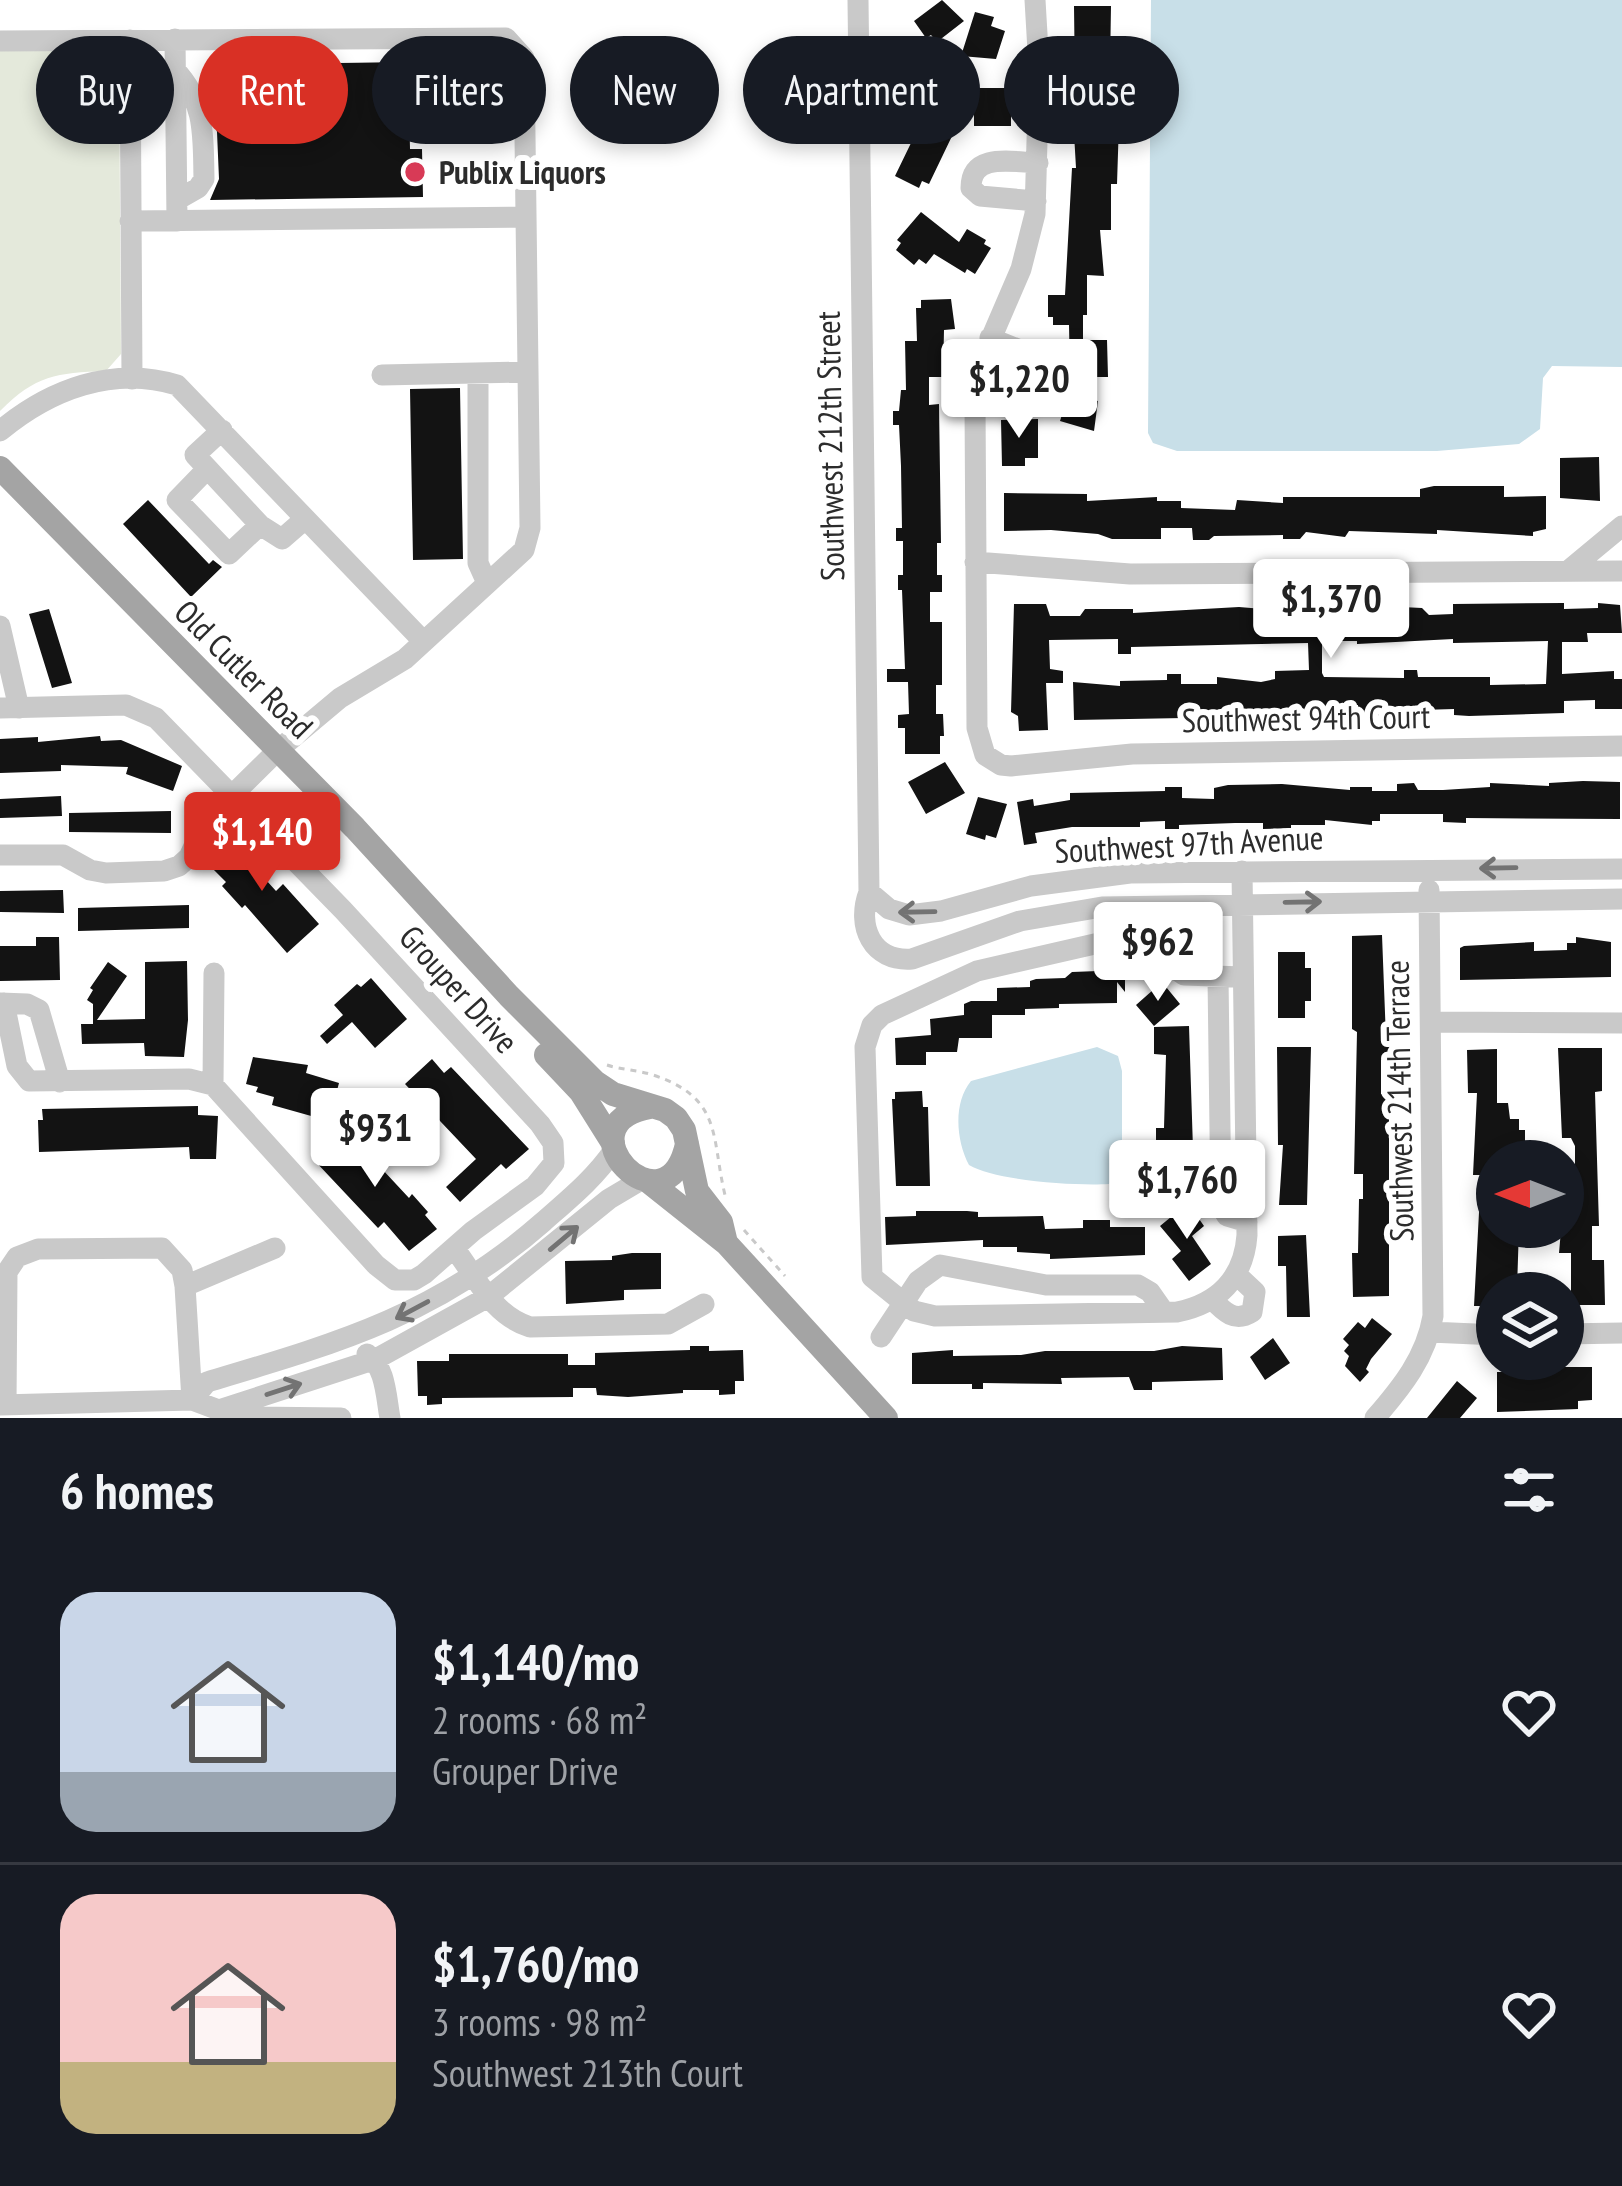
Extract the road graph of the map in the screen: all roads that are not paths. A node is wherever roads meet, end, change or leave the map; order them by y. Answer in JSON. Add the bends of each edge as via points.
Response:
{"nodes":[{"id":1,"x":858,"y":0,"type":"edge"},
{"id":2,"x":1035,"y":0,"type":"edge"},
{"id":3,"x":175,"y":39,"type":"joint"},
{"id":4,"x":0,"y":41,"type":"edge"},
{"id":5,"x":36,"y":41,"type":"edge"},
{"id":6,"x":130,"y":144,"type":"edge"},
{"id":7,"x":1038,"y":163,"type":"junction"},
{"id":8,"x":1036,"y":201,"type":"junction"},
{"id":9,"x":177,"y":210,"type":"junction"},
{"id":10,"x":526,"y":217,"type":"junction"},
{"id":11,"x":130,"y":221,"type":"junction"},
{"id":12,"x":990,"y":338,"type":"junction"},
{"id":13,"x":528,"y":372,"type":"junction"},
{"id":14,"x":478,"y":373,"type":"junction"},
{"id":15,"x":382,"y":375,"type":"dead end"},
{"id":16,"x":979,"y":377,"type":"junction"},
{"id":17,"x":132,"y":379,"type":"junction"},
{"id":18,"x":222,"y":430,"type":"junction"},
{"id":19,"x":0,"y":431,"type":"edge"},
{"id":20,"x":0,"y":468,"type":"edge"},
{"id":21,"x":207,"y":469,"type":"junction"},
{"id":22,"x":0,"y":490,"type":"edge"},
{"id":23,"x":305,"y":519,"type":"junction"},
{"id":24,"x":260,"y":525,"type":"junction"},
{"id":25,"x":1622,"y":526,"type":"edge"},
{"id":26,"x":976,"y":562,"type":"junction"},
{"id":27,"x":1569,"y":571,"type":"junction"},
{"id":28,"x":1622,"y":571,"type":"edge"},
{"id":29,"x":487,"y":583,"type":"junction"},
{"id":30,"x":0,"y":626,"type":"edge"},
{"id":31,"x":423,"y":641,"type":"junction"},
{"id":32,"x":10,"y":708,"type":"edge"},
{"id":33,"x":1622,"y":746,"type":"edge"},
{"id":34,"x":273,"y":756,"type":"junction"},
{"id":35,"x":232,"y":796,"type":"junction"},
{"id":36,"x":0,"y":856,"type":"edge"},
{"id":37,"x":1428,"y":869,"type":"junction"},
{"id":38,"x":1622,"y":869,"type":"edge"},
{"id":39,"x":1242,"y":871,"type":"junction"},
{"id":40,"x":869,"y":892,"type":"junction"},
{"id":41,"x":1622,"y":899,"type":"edge"},
{"id":42,"x":1429,"y":900,"type":"junction"},
{"id":43,"x":1242,"y":903,"type":"junction"},
{"id":44,"x":214,"y":973,"type":"dead end"},
{"id":45,"x":1218,"y":977,"type":"junction"},
{"id":46,"x":1243,"y":977,"type":"junction"},
{"id":47,"x":2,"y":1003,"type":"edge"},
{"id":48,"x":1431,"y":1022,"type":"junction"},
{"id":49,"x":1622,"y":1023,"type":"edge"},
{"id":50,"x":60,"y":1082,"type":"junction"},
{"id":51,"x":213,"y":1085,"type":"junction"},
{"id":52,"x":650,"y":1106,"type":"junction"},
{"id":53,"x":687,"y":1144,"type":"junction"},
{"id":54,"x":613,"y":1146,"type":"junction"},
{"id":55,"x":644,"y":1180,"type":"junction"},
{"id":56,"x":1246,"y":1222,"type":"junction"},
{"id":57,"x":726,"y":1243,"type":"junction"},
{"id":58,"x":275,"y":1248,"type":"dead end"},
{"id":59,"x":454,"y":1248,"type":"junction"},
{"id":60,"x":475,"y":1276,"type":"junction"},
{"id":61,"x":185,"y":1286,"type":"junction"},
{"id":62,"x":488,"y":1297,"type":"junction"},
{"id":63,"x":704,"y":1304,"type":"dead end"},
{"id":64,"x":904,"y":1304,"type":"junction"},
{"id":65,"x":1164,"y":1312,"type":"junction"},
{"id":66,"x":1430,"y":1332,"type":"junction"},
{"id":67,"x":1622,"y":1333,"type":"edge"},
{"id":68,"x":1476,"y":1334,"type":"edge"},
{"id":69,"x":1584,"y":1334,"type":"edge"},
{"id":70,"x":881,"y":1337,"type":"dead end"},
{"id":71,"x":347,"y":1340,"type":"junction"},
{"id":72,"x":376,"y":1360,"type":"junction"},
{"id":73,"x":192,"y":1400,"type":"junction"},
{"id":74,"x":3,"y":1405,"type":"edge"},
{"id":75,"x":863,"y":1406,"type":"edge"},
{"id":76,"x":219,"y":1410,"type":"junction"},
{"id":77,"x":341,"y":1418,"type":"edge"},
{"id":78,"x":389,"y":1418,"type":"edge"},
{"id":79,"x":886,"y":1418,"type":"edge"},
{"id":80,"x":1376,"y":1418,"type":"edge"}],
"edges":[{"from":1,"to":40,"type":"street","name":"Southwest 212th Street"},
{"from":2,"to":7,"type":"street"},
{"from":3,"to":9,"type":"street"},
{"from":3,"to":10,"type":"street","via":[[506,38],[524,58]]},
{"from":4,"to":5,"type":"street"},
{"from":6,"to":11,"type":"street"},
{"from":7,"to":8,"type":"street"},
{"from":7,"to":8,"type":"street","via":[[985,162],[971,178],[980,196]]},
{"from":8,"to":12,"type":"street","via":[[1021,269]]},
{"from":9,"to":10,"type":"street"},
{"from":9,"to":11,"type":"street"},
{"from":10,"to":13,"type":"street"},
{"from":11,"to":17,"type":"street"},
{"from":12,"to":16,"type":"street"},
{"from":12,"to":16,"type":"street","via":[[1030,355],[1030,376],[1019,384]]},
{"from":13,"to":14,"type":"street"},
{"from":13,"to":29,"type":"street","via":[[528,540]]},
{"from":14,"to":15,"type":"street"},
{"from":14,"to":29,"type":"street","via":[[478,563]]},
{"from":16,"to":26,"type":"street"},
{"from":17,"to":18,"type":"street","via":[[177,385]]},
{"from":17,"to":19,"type":"street","via":[[52,395]]},
{"from":18,"to":21,"type":"street","via":[[195,455]]},
{"from":18,"to":23,"type":"street"},
{"from":20,"to":34,"type":"main road","name":"Old Cutler Road"},
{"from":21,"to":24,"type":"street"},
{"from":21,"to":24,"type":"street","via":[[177,500],[229,554]]},
{"from":22,"to":34,"type":"main road","name":"Old Cutler Road"},
{"from":23,"to":24,"type":"street","via":[[282,539]]},
{"from":23,"to":31,"type":"street"},
{"from":25,"to":27,"type":"street"},
{"from":26,"to":27,"type":"street","via":[[1130,574]]},
{"from":26,"to":33,"type":"street","name":"Southwest 94th Court","via":[[977,728],[992,760],[1011,766],[1132,754]]},
{"from":27,"to":28,"type":"street"},
{"from":29,"to":31,"type":"street"},
{"from":30,"to":32,"type":"street","name":"Grouper Drive"},
{"from":31,"to":34,"type":"street"},
{"from":32,"to":35,"type":"street","name":"Grouper Drive","via":[[142,709]]},
{"from":34,"to":35,"type":"street"},
{"from":34,"to":52,"type":"main road","name":"Old Cutler Road","via":[[595,1082]]},
{"from":34,"to":54,"type":"main road","name":"Old Cutler Road","via":[[581,1092]]},
{"from":35,"to":36,"type":"street","via":[[174,869],[106,873],[57,854]]},
{"from":35,"to":59,"type":"street","name":"Grouper Drive","via":[[540,1124],[555,1150],[547,1175]]},
{"from":38,"to":37,"type":"street","name":"Southwest 97th Avenue","one_way":true},
{"from":37,"to":39,"type":"street","name":"Southwest 97th Avenue"},
{"from":37,"to":42,"type":"street","name":"Southwest 214th Terrace"},
{"from":39,"to":40,"type":"street","name":"Southwest 97th Avenue","one_way":true,"via":[[1073,878],[923,914],[895,912]]},
{"from":39,"to":43,"type":"street"},
{"from":40,"to":43,"type":"street","name":"Southwest 97th Avenue","via":[[868,937],[903,960],[1061,912]]},
{"from":41,"to":42,"type":"street","name":"Southwest 97th Avenue"},
{"from":43,"to":42,"type":"street","name":"Southwest 97th Avenue","one_way":true},
{"from":42,"to":48,"type":"street","name":"Southwest 214th Terrace"},
{"from":43,"to":46,"type":"street"},
{"from":44,"to":51,"type":"street"},
{"from":45,"to":46,"type":"street"},
{"from":45,"to":56,"type":"street","via":[[1221,1206]]},
{"from":45,"to":64,"type":"street","via":[[1184,975],[1138,946],[1099,943],[977,971],[877,1019],[865,1047],[870,1272]]},
{"from":46,"to":56,"type":"street"},
{"from":47,"to":50,"type":"street","via":[[39,1010]]},
{"from":47,"to":50,"type":"street","via":[[21,1074]]},
{"from":48,"to":49,"type":"street"},
{"from":48,"to":66,"type":"street","name":"Southwest 214th Terrace"},
{"from":50,"to":51,"type":"street"},
{"from":51,"to":59,"type":"street","via":[[387,1276],[419,1277]]},
{"from":52,"to":53,"type":"main road","via":[[676,1118]]},
{"from":52,"to":54,"type":"main road","via":[[624,1117]]},
{"from":53,"to":55,"type":"main road","via":[[675,1170]]},
{"from":53,"to":57,"type":"main road","via":[[697,1191],[722,1222]]},
{"from":54,"to":55,"type":"main road","via":[[623,1169]]},
{"from":54,"to":60,"type":"street","via":[[592,1179]]},
{"from":55,"to":57,"type":"main road"},
{"from":62,"to":55,"type":"street","one_way":true,"via":[[609,1198]]},
{"from":56,"to":65,"type":"street","via":[[1246,1252],[1225,1288]]},
{"from":57,"to":75,"type":"main road"},
{"from":58,"to":61,"type":"street"},
{"from":59,"to":60,"type":"street"},
{"from":60,"to":62,"type":"street"},
{"from":60,"to":71,"type":"street","one_way":true},
{"from":61,"to":73,"type":"street"},
{"from":61,"to":74,"type":"street","via":[[162,1248],[38,1249],[17,1257],[8,1272]]},
{"from":62,"to":63,"type":"street","via":[[514,1321],[556,1328],[668,1324]]},
{"from":62,"to":72,"type":"street"},
{"from":64,"to":65,"type":"street","via":[[935,1316]]},
{"from":64,"to":65,"type":"street","via":[[923,1275],[946,1264],[1046,1285],[1138,1285]]},
{"from":64,"to":70,"type":"street"},
{"from":66,"to":68,"type":"street"},
{"from":66,"to":80,"type":"street","via":[[1412,1372]]},
{"from":67,"to":69,"type":"street"},
{"from":71,"to":72,"type":"street"},
{"from":71,"to":73,"type":"street","via":[[206,1382]]},
{"from":76,"to":72,"type":"street","one_way":true},
{"from":72,"to":78,"type":"street"},
{"from":73,"to":74,"type":"street"},
{"from":73,"to":76,"type":"street"},
{"from":75,"to":79,"type":"main road"},
{"from":76,"to":77,"type":"street"}]}
